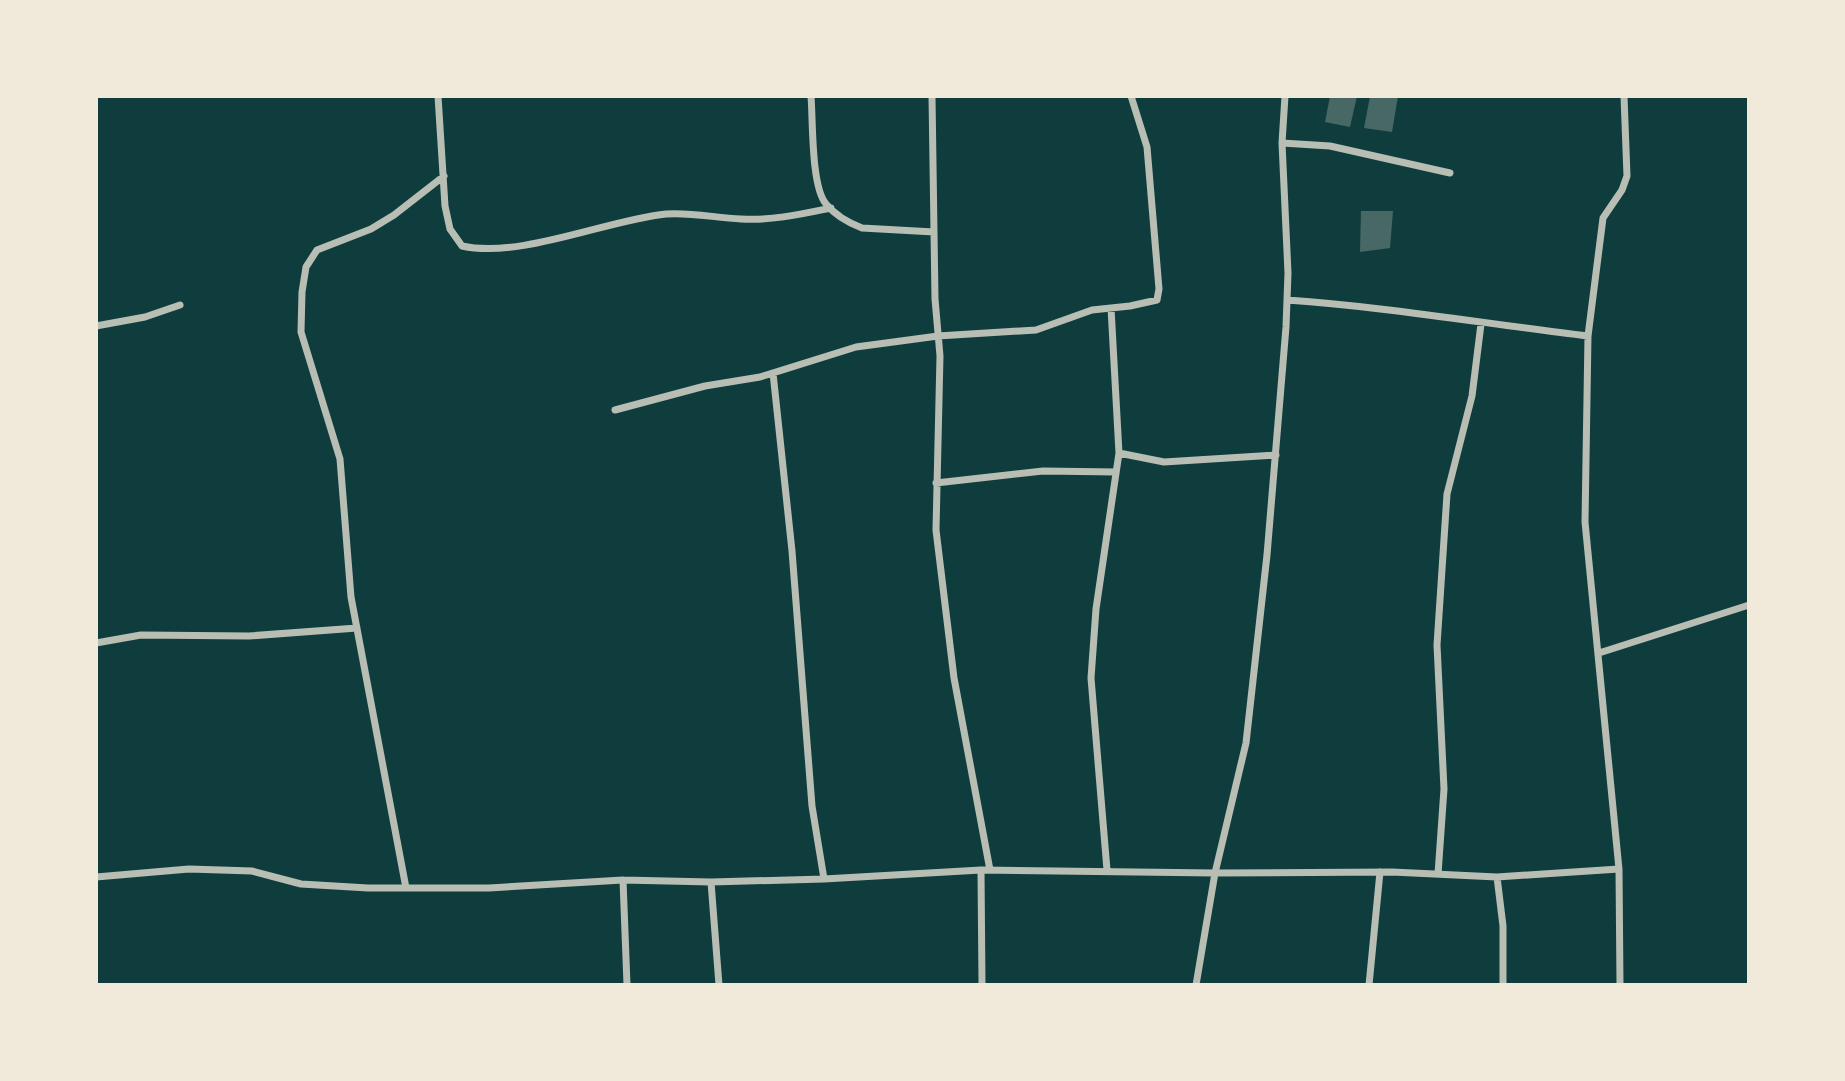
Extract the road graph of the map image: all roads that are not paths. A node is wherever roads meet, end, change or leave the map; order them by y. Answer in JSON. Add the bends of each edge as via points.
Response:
{"nodes":[{"id":1,"x":438,"y":96,"type":"edge"},
{"id":2,"x":811,"y":96,"type":"edge"},
{"id":3,"x":932,"y":96,"type":"edge"},
{"id":4,"x":1131,"y":96,"type":"edge"},
{"id":5,"x":1285,"y":96,"type":"edge"},
{"id":6,"x":1624,"y":96,"type":"edge"},
{"id":7,"x":1282,"y":143,"type":"junction"},
{"id":8,"x":1450,"y":173,"type":"dead end"},
{"id":9,"x":444,"y":176,"type":"junction"},
{"id":10,"x":831,"y":208,"type":"junction"},
{"id":11,"x":933,"y":232,"type":"junction"},
{"id":12,"x":1287,"y":300,"type":"junction"},
{"id":13,"x":180,"y":305,"type":"dead end"},
{"id":14,"x":1111,"y":308,"type":"junction"},
{"id":15,"x":1481,"y":324,"type":"junction"},
{"id":16,"x":96,"y":326,"type":"edge"},
{"id":17,"x":938,"y":336,"type":"junction"},
{"id":18,"x":1588,"y":336,"type":"junction"},
{"id":19,"x":773,"y":373,"type":"junction"},
{"id":20,"x":615,"y":410,"type":"dead end"},
{"id":21,"x":1119,"y":453,"type":"junction"},
{"id":22,"x":1276,"y":455,"type":"junction"},
{"id":23,"x":1115,"y":472,"type":"junction"},
{"id":24,"x":936,"y":483,"type":"junction"},
{"id":25,"x":1749,"y":605,"type":"edge"},
{"id":26,"x":357,"y":628,"type":"junction"},
{"id":27,"x":96,"y":643,"type":"edge"},
{"id":28,"x":1599,"y":653,"type":"junction"},
{"id":29,"x":1619,"y":869,"type":"junction"},
{"id":30,"x":981,"y":870,"type":"junction"},
{"id":31,"x":990,"y":870,"type":"junction"},
{"id":32,"x":1107,"y":870,"type":"junction"},
{"id":33,"x":1380,"y":872,"type":"junction"},
{"id":34,"x":1215,"y":873,"type":"junction"},
{"id":35,"x":1438,"y":874,"type":"junction"},
{"id":36,"x":96,"y":877,"type":"edge"},
{"id":37,"x":1497,"y":877,"type":"junction"},
{"id":38,"x":824,"y":879,"type":"junction"},
{"id":39,"x":623,"y":880,"type":"junction"},
{"id":40,"x":711,"y":882,"type":"junction"},
{"id":41,"x":406,"y":888,"type":"junction"},
{"id":42,"x":627,"y":985,"type":"edge"},
{"id":43,"x":719,"y":985,"type":"edge"},
{"id":44,"x":982,"y":985,"type":"edge"},
{"id":45,"x":1196,"y":985,"type":"edge"},
{"id":46,"x":1369,"y":985,"type":"edge"},
{"id":47,"x":1503,"y":985,"type":"edge"},
{"id":48,"x":1620,"y":985,"type":"edge"}],
"edges":[{"from":1,"to":9,"type":"street"},
{"from":2,"to":10,"type":"street","via":[[817,180],[824,202]]},
{"from":3,"to":11,"type":"street"},
{"from":4,"to":14,"type":"street","via":[[1147,147],[1159,297]]},
{"from":5,"to":7,"type":"street"},
{"from":6,"to":18,"type":"street","via":[[1627,177],[1602,218]]},
{"from":7,"to":8,"type":"street","via":[[1330,146]]},
{"from":7,"to":12,"type":"street"},
{"from":9,"to":10,"type":"street","via":[[450,229],[462,246],[475,249],[537,242],[667,214],[743,219]]},
{"from":9,"to":26,"type":"street","via":[[371,229],[317,250],[306,267],[301,332],[340,459]]},
{"from":10,"to":11,"type":"street","via":[[862,228]]},
{"from":11,"to":17,"type":"street"},
{"from":12,"to":15,"type":"street","via":[[1418,312]]},
{"from":12,"to":22,"type":"street"},
{"from":13,"to":16,"type":"street"},
{"from":14,"to":17,"type":"street","via":[[1073,315],[1036,330]]},
{"from":14,"to":21,"type":"street"},
{"from":15,"to":18,"type":"street"},
{"from":15,"to":35,"type":"street","via":[[1472,396],[1447,494],[1437,645],[1444,789]]},
{"from":17,"to":19,"type":"street","via":[[845,349]]},
{"from":17,"to":24,"type":"street"},
{"from":18,"to":28,"type":"street","via":[[1585,522]]},
{"from":19,"to":20,"type":"street"},
{"from":19,"to":38,"type":"street","via":[[812,806]]},
{"from":21,"to":22,"type":"street","via":[[1164,462]]},
{"from":21,"to":23,"type":"street"},
{"from":22,"to":34,"type":"street","via":[[1246,743]]},
{"from":23,"to":24,"type":"street","via":[[1044,471]]},
{"from":23,"to":32,"type":"street","via":[[1091,678]]},
{"from":24,"to":31,"type":"street","via":[[936,530],[954,678]]},
{"from":25,"to":28,"type":"street"},
{"from":26,"to":27,"type":"street","via":[[249,636],[141,635]]},
{"from":26,"to":41,"type":"street"},
{"from":28,"to":29,"type":"street"},
{"from":29,"to":37,"type":"street"},
{"from":29,"to":48,"type":"street"},
{"from":30,"to":31,"type":"street"},
{"from":30,"to":38,"type":"street"},
{"from":30,"to":44,"type":"street"},
{"from":31,"to":32,"type":"street"},
{"from":32,"to":34,"type":"street"},
{"from":33,"to":34,"type":"street"},
{"from":33,"to":35,"type":"street"},
{"from":33,"to":46,"type":"street"},
{"from":34,"to":45,"type":"street"},
{"from":35,"to":37,"type":"street"},
{"from":36,"to":41,"type":"street","via":[[189,869],[252,872],[301,884]]},
{"from":37,"to":47,"type":"street"},
{"from":38,"to":40,"type":"street"},
{"from":39,"to":40,"type":"street"},
{"from":39,"to":41,"type":"street"},
{"from":39,"to":42,"type":"street"},
{"from":40,"to":43,"type":"street"}]}
